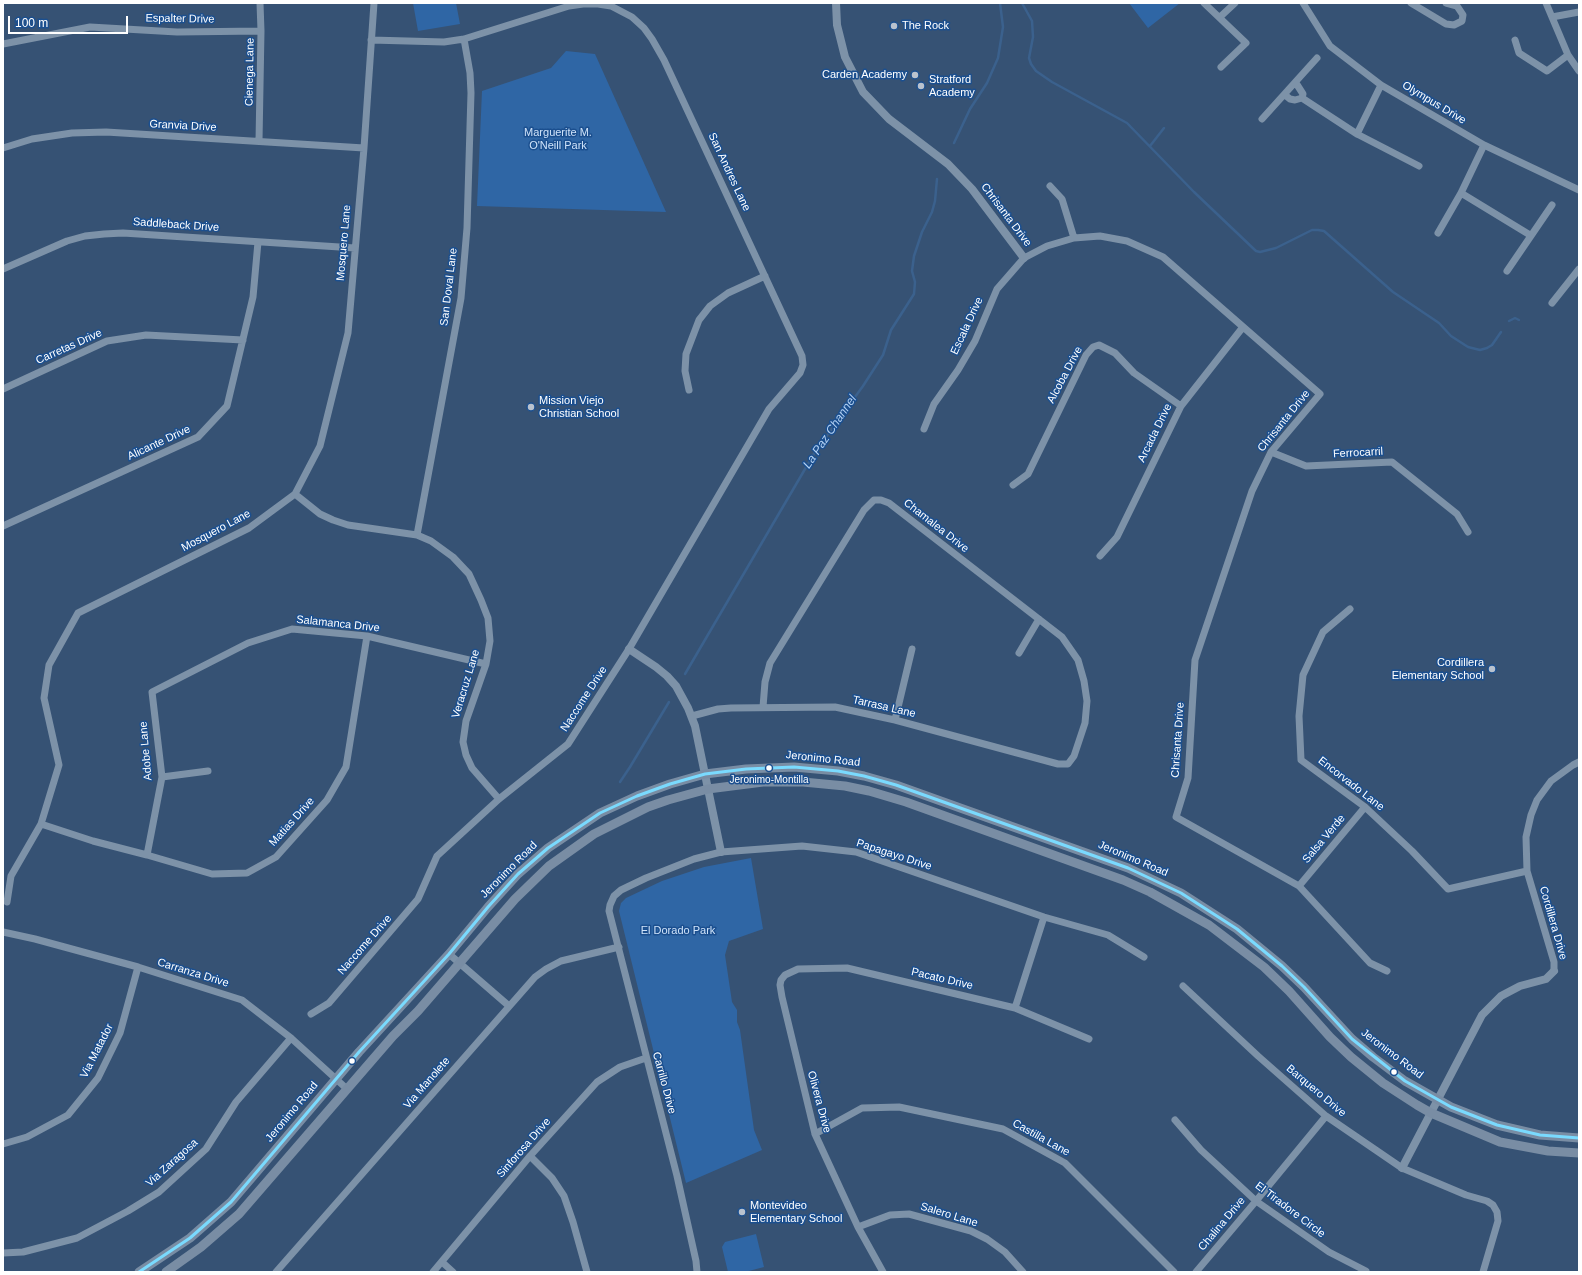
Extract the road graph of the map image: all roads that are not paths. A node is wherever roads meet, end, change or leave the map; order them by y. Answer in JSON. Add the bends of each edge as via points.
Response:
{"nodes":[{"id":1,"x":260,"y":3,"type":"edge"},
{"id":2,"x":374,"y":3,"type":"edge"},
{"id":3,"x":836,"y":3,"type":"edge"},
{"id":4,"x":1204,"y":3,"type":"edge"},
{"id":5,"x":1235,"y":3,"type":"edge"},
{"id":6,"x":1303,"y":3,"type":"edge"},
{"id":7,"x":1411,"y":3,"type":"edge"},
{"id":8,"x":1446,"y":3,"type":"edge"},
{"id":9,"x":1546,"y":3,"type":"edge"},
{"id":10,"x":1579,"y":12,"type":"edge"},
{"id":11,"x":1220,"y":17,"type":"junction"},
{"id":12,"x":1552,"y":17,"type":"junction"},
{"id":13,"x":261,"y":30,"type":"junction"},
{"id":14,"x":464,"y":39,"type":"junction"},
{"id":15,"x":372,"y":40,"type":"junction"},
{"id":16,"x":1514,"y":40,"type":"dead end"},
{"id":17,"x":3,"y":44,"type":"edge"},
{"id":18,"x":1568,"y":55,"type":"junction"},
{"id":19,"x":1317,"y":58,"type":"dead end"},
{"id":20,"x":1221,"y":67,"type":"dead end"},
{"id":21,"x":1579,"y":71,"type":"edge"},
{"id":22,"x":1296,"y":83,"type":"junction"},
{"id":23,"x":1381,"y":85,"type":"junction"},
{"id":24,"x":1285,"y":95,"type":"junction"},
{"id":25,"x":1302,"y":98,"type":"junction"},
{"id":26,"x":1262,"y":119,"type":"dead end"},
{"id":27,"x":1357,"y":134,"type":"junction"},
{"id":28,"x":259,"y":141,"type":"junction"},
{"id":29,"x":1484,"y":145,"type":"junction"},
{"id":30,"x":3,"y":148,"type":"edge"},
{"id":31,"x":364,"y":148,"type":"junction"},
{"id":32,"x":1419,"y":166,"type":"dead end"},
{"id":33,"x":1050,"y":186,"type":"dead end"},
{"id":34,"x":1579,"y":190,"type":"edge"},
{"id":35,"x":1461,"y":193,"type":"junction"},
{"id":36,"x":1552,"y":205,"type":"dead end"},
{"id":37,"x":1438,"y":233,"type":"dead end"},
{"id":38,"x":1530,"y":235,"type":"junction"},
{"id":39,"x":1074,"y":238,"type":"junction"},
{"id":40,"x":258,"y":242,"type":"junction"},
{"id":41,"x":355,"y":248,"type":"junction"},
{"id":42,"x":1024,"y":258,"type":"junction"},
{"id":43,"x":1579,"y":268,"type":"edge"},
{"id":44,"x":3,"y":269,"type":"edge"},
{"id":45,"x":1507,"y":271,"type":"dead end"},
{"id":46,"x":765,"y":276,"type":"junction"},
{"id":47,"x":1576,"y":279,"type":"edge"},
{"id":48,"x":1552,"y":303,"type":"dead end"},
{"id":49,"x":1243,"y":328,"type":"junction"},
{"id":50,"x":243,"y":340,"type":"junction"},
{"id":51,"x":803,"y":365,"type":"joint"},
{"id":52,"x":3,"y":389,"type":"edge"},
{"id":53,"x":689,"y":390,"type":"dead end"},
{"id":54,"x":1181,"y":406,"type":"junction"},
{"id":55,"x":924,"y":429,"type":"dead end"},
{"id":56,"x":1271,"y":452,"type":"junction"},
{"id":57,"x":1013,"y":485,"type":"dead end"},
{"id":58,"x":295,"y":494,"type":"junction"},
{"id":59,"x":3,"y":526,"type":"edge"},
{"id":60,"x":1468,"y":532,"type":"dead end"},
{"id":61,"x":417,"y":535,"type":"junction"},
{"id":62,"x":1100,"y":556,"type":"dead end"},
{"id":63,"x":1350,"y":609,"type":"dead end"},
{"id":64,"x":1039,"y":619,"type":"junction"},
{"id":65,"x":367,"y":636,"type":"junction"},
{"id":66,"x":629,"y":649,"type":"junction"},
{"id":67,"x":912,"y":649,"type":"dead end"},
{"id":68,"x":1019,"y":653,"type":"dead end"},
{"id":69,"x":486,"y":664,"type":"junction"},
{"id":70,"x":152,"y":692,"type":"joint"},
{"id":71,"x":763,"y":707,"type":"junction"},
{"id":72,"x":692,"y":716,"type":"junction"},
{"id":73,"x":895,"y":720,"type":"junction"},
{"id":74,"x":1579,"y":762,"type":"edge"},
{"id":75,"x":1068,"y":764,"type":"joint"},
{"id":76,"x":208,"y":771,"type":"dead end"},
{"id":77,"x":705,"y":774,"type":"junction"},
{"id":78,"x":162,"y":777,"type":"junction"},
{"id":79,"x":708,"y":789,"type":"junction"},
{"id":80,"x":499,"y":799,"type":"junction"},
{"id":81,"x":1365,"y":806,"type":"junction"},
{"id":82,"x":41,"y":824,"type":"junction"},
{"id":83,"x":721,"y":852,"type":"junction"},
{"id":84,"x":147,"y":855,"type":"junction"},
{"id":85,"x":1527,"y":871,"type":"junction"},
{"id":86,"x":1299,"y":886,"type":"junction"},
{"id":87,"x":612,"y":900,"type":"joint"},
{"id":88,"x":7,"y":902,"type":"dead end"},
{"id":89,"x":1044,"y":917,"type":"junction"},
{"id":90,"x":3,"y":932,"type":"edge"},
{"id":91,"x":619,"y":947,"type":"junction"},
{"id":92,"x":449,"y":954,"type":"junction"},
{"id":93,"x":1144,"y":957,"type":"dead end"},
{"id":94,"x":460,"y":963,"type":"junction"},
{"id":95,"x":138,"y":967,"type":"junction"},
{"id":96,"x":1387,"y":971,"type":"dead end"},
{"id":97,"x":1554,"y":972,"type":"joint"},
{"id":98,"x":785,"y":975,"type":"joint"},
{"id":99,"x":1182,"y":986,"type":"dead end"},
{"id":100,"x":510,"y":1006,"type":"junction"},
{"id":101,"x":1015,"y":1008,"type":"junction"},
{"id":102,"x":311,"y":1014,"type":"dead end"},
{"id":103,"x":291,"y":1038,"type":"junction"},
{"id":104,"x":1089,"y":1039,"type":"dead end"},
{"id":105,"x":646,"y":1058,"type":"junction"},
{"id":106,"x":336,"y":1080,"type":"junction"},
{"id":107,"x":347,"y":1089,"type":"junction"},
{"id":108,"x":1438,"y":1100,"type":"junction"},
{"id":109,"x":1432,"y":1113,"type":"junction"},
{"id":110,"x":1326,"y":1116,"type":"junction"},
{"id":111,"x":1175,"y":1120,"type":"dead end"},
{"id":112,"x":815,"y":1134,"type":"junction"},
{"id":113,"x":1579,"y":1138,"type":"edge"},
{"id":114,"x":3,"y":1144,"type":"edge"},
{"id":115,"x":1579,"y":1153,"type":"edge"},
{"id":116,"x":530,"y":1156,"type":"junction"},
{"id":117,"x":1402,"y":1168,"type":"junction"},
{"id":118,"x":1256,"y":1201,"type":"junction"},
{"id":119,"x":858,"y":1227,"type":"junction"},
{"id":120,"x":3,"y":1253,"type":"edge"},
{"id":121,"x":442,"y":1262,"type":"junction"},
{"id":122,"x":1366,"y":1270,"type":"dead end"},
{"id":123,"x":139,"y":1272,"type":"edge"},
{"id":124,"x":166,"y":1272,"type":"edge"},
{"id":125,"x":276,"y":1272,"type":"edge"},
{"id":126,"x":433,"y":1272,"type":"edge"},
{"id":127,"x":453,"y":1272,"type":"edge"},
{"id":128,"x":587,"y":1272,"type":"edge"},
{"id":129,"x":697,"y":1272,"type":"edge"},
{"id":130,"x":883,"y":1272,"type":"edge"},
{"id":131,"x":1023,"y":1272,"type":"edge"},
{"id":132,"x":1174,"y":1272,"type":"edge"},
{"id":133,"x":1196,"y":1272,"type":"edge"},
{"id":134,"x":1483,"y":1272,"type":"edge"}],
"edges":[{"from":1,"to":13,"type":"street","name":"Cienega Lane"},
{"from":2,"to":15,"type":"street","name":"Mosquero Lane"},
{"from":3,"to":42,"type":"street","name":"Chrisanta Drive","via":[[837,26],[845,57],[863,92],[889,119],[948,164],[972,189]]},
{"from":4,"to":11,"type":"street"},
{"from":5,"to":11,"type":"street"},
{"from":6,"to":23,"type":"street","name":"Olympus Drive","via":[[1330,46]]},
{"from":7,"to":8,"type":"street","via":[[1446,24],[1454,25],[1462,20],[1462,15],[1457,6]]},
{"from":9,"to":12,"type":"street"},
{"from":10,"to":12,"type":"street"},
{"from":11,"to":20,"type":"street","via":[[1246,43]]},
{"from":12,"to":18,"type":"street"},
{"from":13,"to":17,"type":"street","name":"Espalter Drive","via":[[177,32],[90,28]]},
{"from":13,"to":28,"type":"street","name":"Cienega Lane"},
{"from":14,"to":15,"type":"street","via":[[444,42]]},
{"from":14,"to":46,"type":"street","name":"San Andres Lane","via":[[569,6],[583,4],[611,6],[632,17],[644,28],[664,60]]},
{"from":14,"to":61,"type":"street","name":"San Doval Lane","via":[[471,93],[467,228],[461,298]]},
{"from":15,"to":31,"type":"street","name":"Mosquero Lane"},
{"from":16,"to":18,"type":"street","via":[[1520,53],[1547,71]]},
{"from":18,"to":21,"type":"street"},
{"from":19,"to":22,"type":"street"},
{"from":22,"to":24,"type":"street"},
{"from":22,"to":25,"type":"street","via":[[1303,94]]},
{"from":23,"to":27,"type":"street"},
{"from":23,"to":29,"type":"street","name":"Olympus Drive"},
{"from":24,"to":25,"type":"street","via":[[1295,100]]},
{"from":24,"to":26,"type":"street"},
{"from":25,"to":27,"type":"street"},
{"from":27,"to":32,"type":"street"},
{"from":28,"to":30,"type":"street","name":"Granvia Drive","via":[[106,132],[72,133],[32,139]]},
{"from":28,"to":31,"type":"street","name":"Granvia Drive"},
{"from":29,"to":34,"type":"street","name":"Olympus Drive"},
{"from":29,"to":35,"type":"street"},
{"from":31,"to":41,"type":"street","name":"Mosquero Lane"},
{"from":33,"to":39,"type":"street","via":[[1062,199]]},
{"from":35,"to":37,"type":"street"},
{"from":35,"to":38,"type":"street"},
{"from":36,"to":38,"type":"street"},
{"from":38,"to":45,"type":"street"},
{"from":39,"to":42,"type":"street","name":"Chrisanta Drive","via":[[1047,246]]},
{"from":39,"to":49,"type":"street","name":"Chrisanta Drive","via":[[1100,236],[1127,240],[1163,257]]},
{"from":40,"to":41,"type":"street","name":"Saddleback Drive"},
{"from":40,"to":44,"type":"street","name":"Saddleback Drive","via":[[104,234],[67,241]]},
{"from":40,"to":50,"type":"street","name":"Alicante Drive","via":[[253,297]]},
{"from":41,"to":58,"type":"street","name":"Mosquero Lane","via":[[348,333],[320,446]]},
{"from":42,"to":55,"type":"street","name":"Escala Drive","via":[[997,289],[975,341],[934,404]]},
{"from":43,"to":47,"type":"street"},
{"from":46,"to":51,"type":"street","name":"San Andres Lane","via":[[802,356]]},
{"from":46,"to":53,"type":"street","via":[[728,293],[710,306],[698,320],[686,354],[685,371]]},
{"from":47,"to":48,"type":"street"},
{"from":49,"to":54,"type":"street","name":"Arcada Drive"},
{"from":49,"to":56,"type":"street","name":"Chrisanta Drive","via":[[1320,394]]},
{"from":50,"to":52,"type":"street","name":"Carretas Drive","via":[[146,335],[107,341]]},
{"from":50,"to":59,"type":"street","name":"Alicante Drive","via":[[227,406],[198,437]]},
{"from":51,"to":66,"type":"street","name":"Naccome Drive","via":[[800,373],[769,409]]},
{"from":54,"to":57,"type":"street","name":"Alcoba Drive","via":[[1134,373],[1115,353],[1099,344],[1086,355],[1028,474]]},
{"from":54,"to":62,"type":"street","name":"Arcada Drive","via":[[1117,537]]},
{"from":56,"to":60,"type":"street","name":"Ferrocarril","via":[[1306,466],[1392,462],[1457,514]]},
{"from":56,"to":86,"type":"street","name":"Chrisanta Drive","via":[[1252,491],[1195,660],[1188,778],[1176,817]]},
{"from":58,"to":61,"type":"street","name":"Veracruz Lane","via":[[320,514],[333,520]]},
{"from":58,"to":82,"type":"street","name":"Mosquero Lane","via":[[250,528],[78,613],[49,665],[44,698],[59,765]]},
{"from":61,"to":69,"type":"street","name":"Veracruz Lane","via":[[431,541],[453,557],[476,586],[490,629]]},
{"from":63,"to":81,"type":"street","name":"Encorvado Lane","via":[[1322,632],[1303,675],[1299,716],[1301,760]]},
{"from":64,"to":68,"type":"street"},
{"from":64,"to":71,"type":"street","name":"Chamalea Drive","via":[[889,503],[874,500],[864,510],[770,663]]},
{"from":64,"to":75,"type":"street","name":"Chamalea Drive","via":[[1062,637],[1078,660],[1084,681],[1087,701],[1085,723],[1074,756]]},
{"from":65,"to":69,"type":"street","name":"Salamanca Drive"},
{"from":65,"to":70,"type":"street","name":"Salamanca Drive","via":[[292,629],[248,643]]},
{"from":65,"to":84,"type":"street","name":"Matias Drive","via":[[346,767],[327,800],[276,857],[247,873],[212,874]]},
{"from":66,"to":72,"type":"street","via":[[667,676],[683,697]]},
{"from":66,"to":80,"type":"street","name":"Naccome Drive","via":[[568,744]]},
{"from":67,"to":73,"type":"street"},
{"from":69,"to":80,"type":"street","name":"Veracruz Lane","via":[[466,722],[463,742],[472,768]]},
{"from":70,"to":78,"type":"street","name":"Adobe Lane"},
{"from":71,"to":72,"type":"street","name":"Tarrasa Lane","via":[[718,709]]},
{"from":71,"to":73,"type":"street","name":"Tarrasa Lane","via":[[835,707]]},
{"from":72,"to":77,"type":"street"},
{"from":73,"to":75,"type":"street","name":"Tarrasa Lane","via":[[1058,764]]},
{"from":74,"to":85,"type":"street","name":"Cordillera Drive","via":[[1551,781],[1538,800],[1531,815],[1526,837]]},
{"from":76,"to":78,"type":"street"},
{"from":77,"to":79,"type":"street"},
{"from":77,"to":92,"type":"main road","name":"Jeronimo Road","via":[[637,796],[571,831],[518,874]]},
{"from":77,"to":108,"type":"main road","name":"Jeronimo Road","via":[[794,767],[864,776],[896,785],[1128,868],[1181,893],[1237,929],[1282,966],[1352,1039],[1373,1057],[1405,1081]]},
{"from":78,"to":84,"type":"street","name":"Adobe Lane"},
{"from":79,"to":83,"type":"street"},
{"from":79,"to":94,"type":"main road","via":[[634,813],[570,850],[524,889]]},
{"from":79,"to":109,"type":"main road","via":[[792,781],[870,791],[1150,892],[1209,925],[1239,947],[1289,991],[1330,1038],[1351,1057],[1383,1083]]},
{"from":80,"to":102,"type":"street","name":"Naccome Drive","via":[[437,856],[418,900],[329,1003]]},
{"from":81,"to":85,"type":"street","name":"Encorvado Lane","via":[[1448,889]]},
{"from":81,"to":86,"type":"street","name":"Salsa Verde"},
{"from":82,"to":84,"type":"street","name":"Matias Drive"},
{"from":82,"to":88,"type":"street","name":"Mosquero Lane","via":[[11,876]]},
{"from":83,"to":87,"type":"street","name":"Papagayo Drive","via":[[694,859],[646,878],[621,890]]},
{"from":83,"to":89,"type":"street","name":"Papagayo Drive","via":[[802,846],[856,852]]},
{"from":85,"to":97,"type":"street","name":"Cordillera Drive","via":[[1554,962]]},
{"from":86,"to":96,"type":"street","name":"Chrisanta Drive","via":[[1370,962]]},
{"from":87,"to":91,"type":"street","name":"Carrillo Drive","via":[[610,910]]},
{"from":89,"to":93,"type":"street","name":"Papagayo Drive","via":[[1108,935]]},
{"from":89,"to":101,"type":"street"},
{"from":90,"to":95,"type":"street","name":"Carranza Drive"},
{"from":91,"to":100,"type":"street","name":"Via Manolete","via":[[557,963],[535,977]]},
{"from":91,"to":105,"type":"street","name":"Carrillo Drive"},
{"from":92,"to":94,"type":"street"},
{"from":92,"to":106,"type":"main road","name":"Jeronimo Road"},
{"from":94,"to":100,"type":"street"},
{"from":94,"to":107,"type":"main road"},
{"from":95,"to":103,"type":"street","name":"Carranza Drive","via":[[242,1000]]},
{"from":95,"to":114,"type":"street","name":"Via Matador","via":[[120,1033],[98,1078],[68,1115],[27,1137]]},
{"from":97,"to":108,"type":"street","name":"Cordillera Drive","via":[[1546,979],[1520,986],[1501,996],[1482,1016]]},
{"from":98,"to":101,"type":"street","name":"Pacato Drive","via":[[798,969],[847,968]]},
{"from":98,"to":112,"type":"street","name":"Olivera Drive","via":[[780,985],[782,997]]},
{"from":99,"to":110,"type":"street","name":"Barquero Drive"},
{"from":100,"to":125,"type":"street","name":"Via Manolete"},
{"from":101,"to":104,"type":"street","name":"Pacato Drive"},
{"from":103,"to":106,"type":"street","name":"Carranza Drive"},
{"from":103,"to":120,"type":"street","name":"Via Zaragosa","via":[[236,1102],[206,1148],[159,1192],[77,1238],[23,1252]]},
{"from":105,"to":116,"type":"street","name":"Sinforosa Drive","via":[[620,1067],[597,1082]]},
{"from":105,"to":129,"type":"street","name":"Carrillo Drive","via":[[677,1176]]},
{"from":106,"to":107,"type":"street","name":"Carranza Drive"},
{"from":106,"to":123,"type":"main road","name":"Jeronimo Road","via":[[245,1187],[220,1212],[190,1238]]},
{"from":107,"to":124,"type":"main road","via":[[239,1214],[201,1247]]},
{"from":108,"to":109,"type":"street","name":"Cordillera Drive"},
{"from":108,"to":113,"type":"main road","name":"Jeronimo Road","via":[[1497,1125],[1540,1135]]},
{"from":109,"to":115,"type":"main road","via":[[1500,1142],[1548,1151]]},
{"from":109,"to":117,"type":"street","name":"Cordillera Drive"},
{"from":110,"to":117,"type":"street","name":"Barquero Drive"},
{"from":110,"to":118,"type":"street","name":"Chalina Drive"},
{"from":111,"to":118,"type":"street","name":"El Tiradore Circle","via":[[1202,1150]]},
{"from":112,"to":119,"type":"street","name":"Olivera Drive"},
{"from":112,"to":132,"type":"street","name":"Castilla Lane","via":[[862,1108],[899,1107],[1003,1129],[1066,1163]]},
{"from":116,"to":121,"type":"street","name":"Sinforosa Drive"},
{"from":116,"to":128,"type":"street","via":[[552,1178],[564,1196]]},
{"from":117,"to":134,"type":"street","name":"Barquero Drive","via":[[1466,1195],[1487,1201],[1496,1209],[1498,1221]]},
{"from":118,"to":122,"type":"street","name":"El Tiradore Circle","via":[[1329,1252]]},
{"from":118,"to":133,"type":"street","name":"Chalina Drive"},
{"from":119,"to":130,"type":"street","name":"Olivera Drive"},
{"from":119,"to":131,"type":"street","name":"Salero Lane","via":[[890,1215],[909,1214],[971,1231],[1005,1252]]},
{"from":121,"to":126,"type":"street","name":"Sinforosa Drive"},
{"from":121,"to":127,"type":"street"}]}
